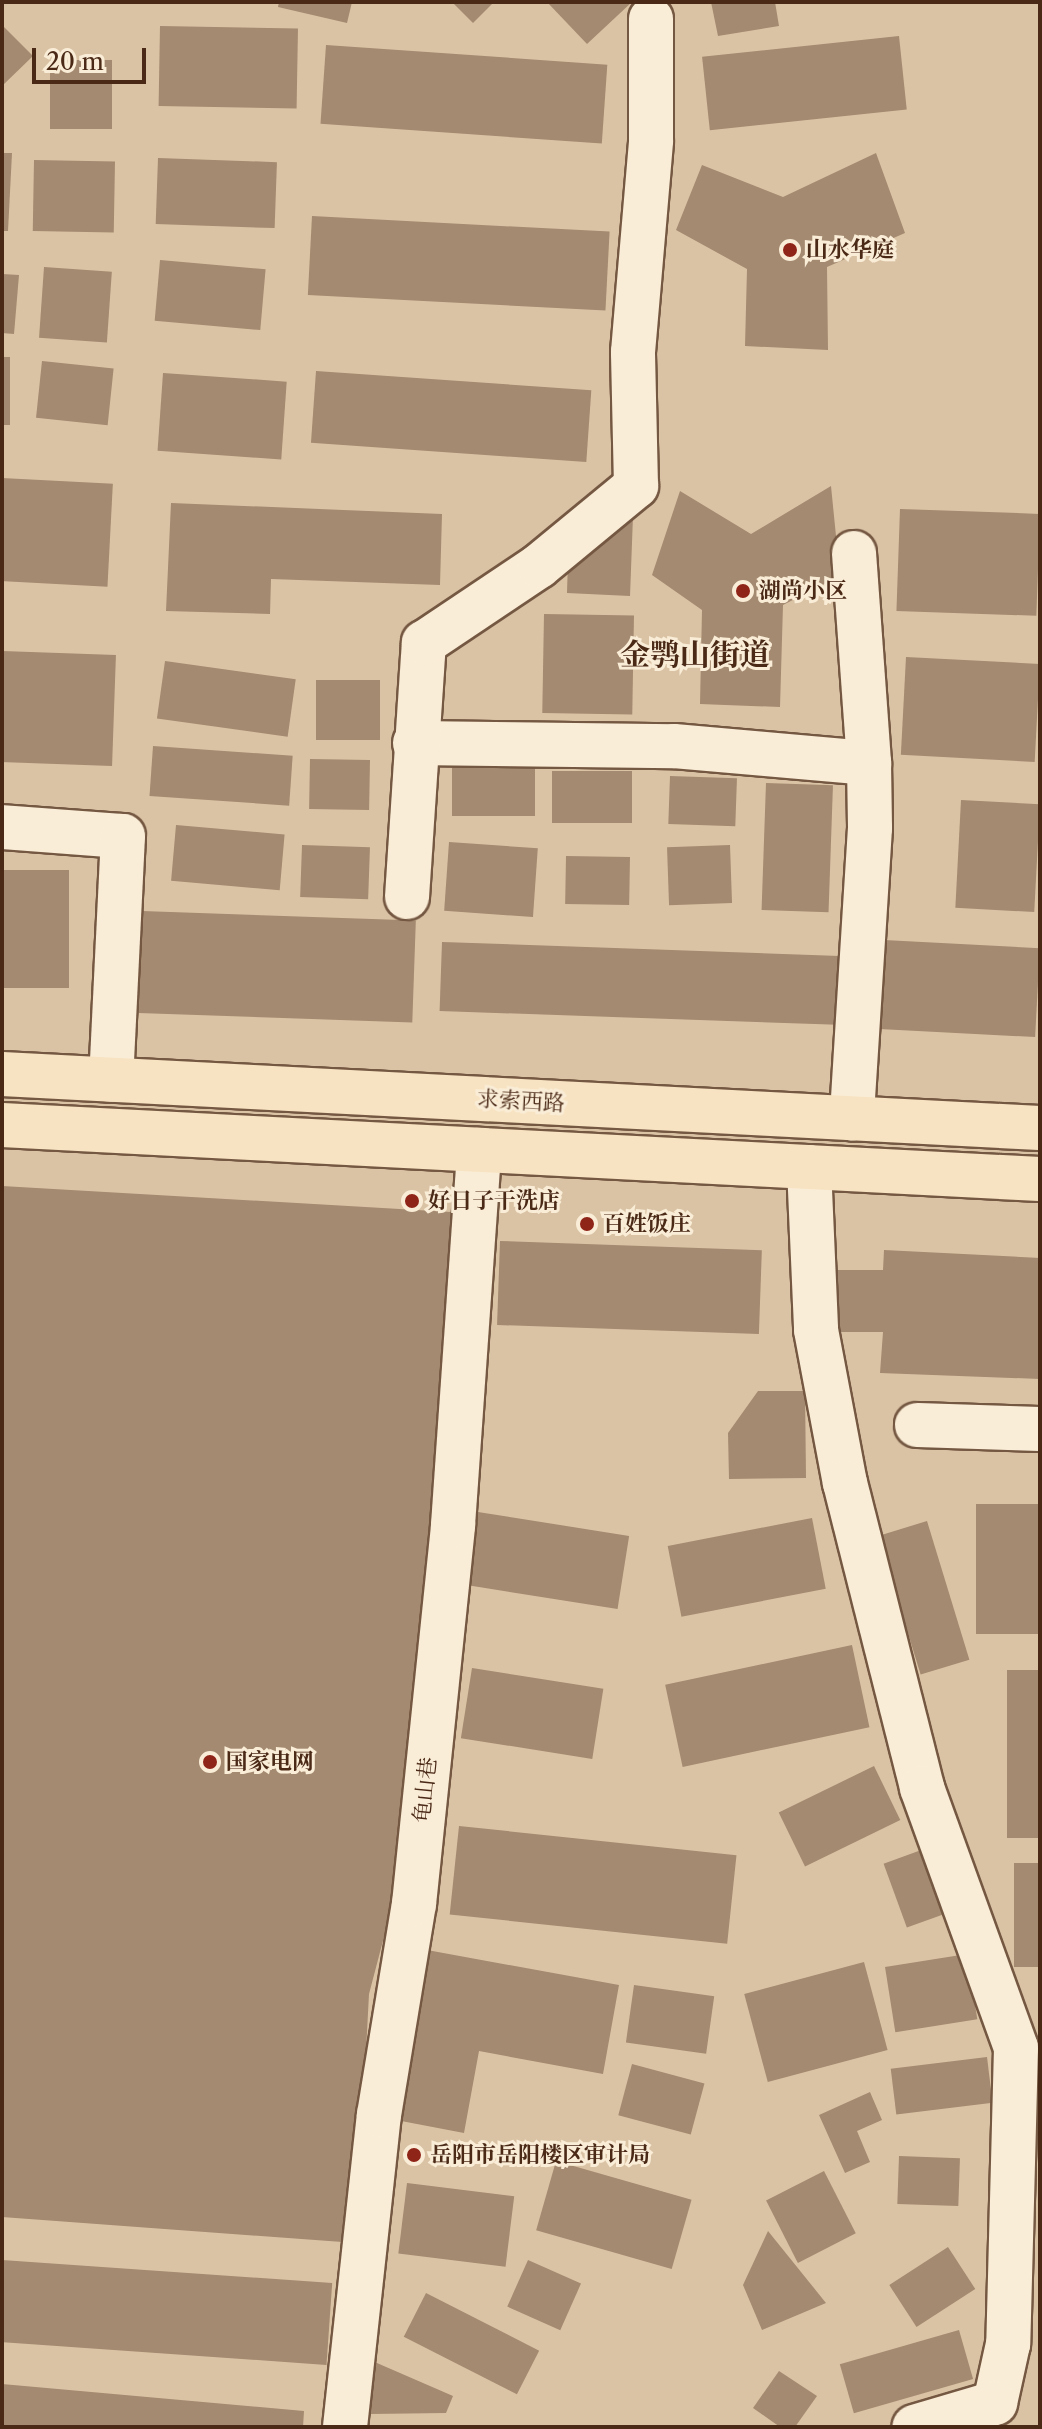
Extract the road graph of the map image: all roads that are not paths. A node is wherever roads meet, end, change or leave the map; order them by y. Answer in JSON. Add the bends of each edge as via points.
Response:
{"nodes":[{"id":1,"x":651,"y":19,"type":"dead end"},
{"id":2,"x":854,"y":553,"type":"dead end"},
{"id":3,"x":415,"y":743,"type":"junction"},
{"id":4,"x":869,"y":763,"type":"junction"},
{"id":5,"x":2,"y":827,"type":"edge"},
{"id":6,"x":407,"y":897,"type":"dead end"},
{"id":7,"x":2,"y":1074,"type":"edge"},
{"id":8,"x":111,"y":1080,"type":"junction"},
{"id":9,"x":852,"y":1118,"type":"junction"},
{"id":10,"x":2,"y":1125,"type":"edge"},
{"id":11,"x":1040,"y":1128,"type":"edge"},
{"id":12,"x":479,"y":1150,"type":"junction"},
{"id":13,"x":809,"y":1167,"type":"junction"},
{"id":14,"x":1040,"y":1179,"type":"edge"},
{"id":15,"x":917,"y":1425,"type":"dead end"},
{"id":16,"x":1040,"y":1429,"type":"edge"},
{"id":17,"x":345,"y":2427,"type":"edge"},
{"id":18,"x":914,"y":2427,"type":"edge"}],
"edges":[{"from":1,"to":3,"type":"street","via":[[651,140],[633,352],[636,486],[539,566],[424,643]]},
{"from":2,"to":4,"type":"street"},
{"from":3,"to":4,"type":"street","via":[[674,746]]},
{"from":3,"to":6,"type":"street"},
{"from":4,"to":9,"type":"street","via":[[870,828]]},
{"from":5,"to":8,"type":"street","via":[[123,836]]},
{"from":7,"to":8,"type":"main road","name":"求索西路"},
{"from":8,"to":9,"type":"main road","name":"求索西路"},
{"from":9,"to":11,"type":"main road","name":"求索西路"},
{"from":10,"to":12,"type":"main road"},
{"from":12,"to":13,"type":"main road"},
{"from":12,"to":17,"type":"street","name":"龟山巷","via":[[453,1525],[419,1857],[379,2115]]},
{"from":13,"to":14,"type":"main road"},
{"from":13,"to":18,"type":"street","via":[[816,1330],[845,1483],[922,1788],[1016,2048],[1008,2344],[995,2403]]},
{"from":15,"to":16,"type":"street"}]}
